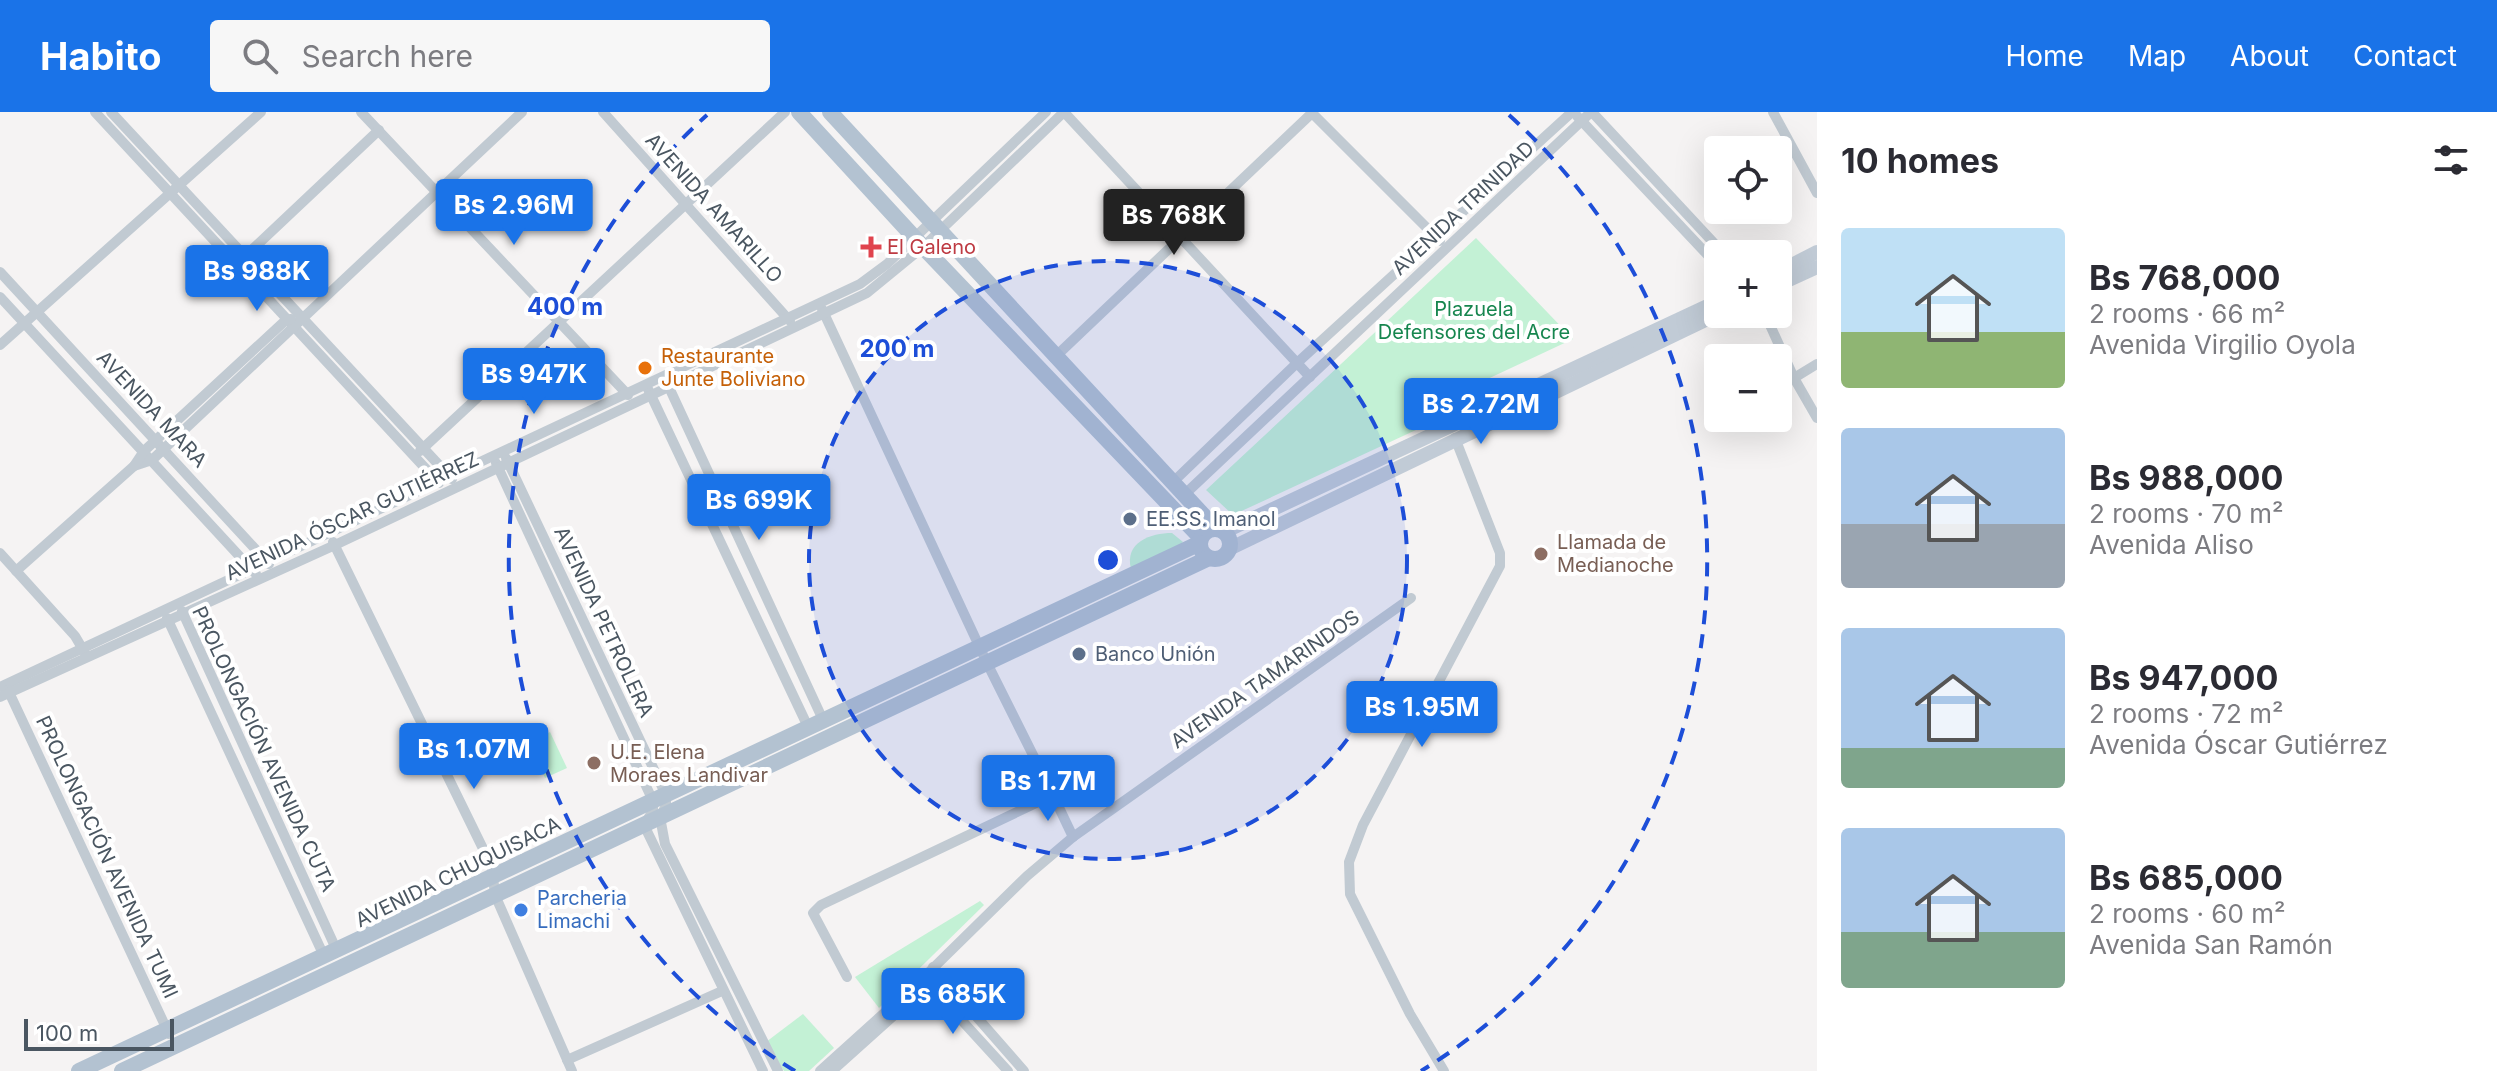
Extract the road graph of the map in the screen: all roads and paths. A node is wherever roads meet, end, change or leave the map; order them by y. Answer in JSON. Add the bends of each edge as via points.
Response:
{"nodes":[{"id":1,"x":95,"y":112,"type":"edge"},
{"id":2,"x":111,"y":112,"type":"edge"},
{"id":3,"x":261,"y":112,"type":"edge"},
{"id":4,"x":361,"y":112,"type":"edge"},
{"id":5,"x":522,"y":112,"type":"edge"},
{"id":6,"x":603,"y":112,"type":"edge"},
{"id":7,"x":785,"y":112,"type":"edge"},
{"id":8,"x":799,"y":112,"type":"edge"},
{"id":9,"x":830,"y":112,"type":"edge"},
{"id":10,"x":1046,"y":112,"type":"edge"},
{"id":11,"x":1064,"y":112,"type":"edge"},
{"id":12,"x":1312,"y":112,"type":"edge"},
{"id":13,"x":1572,"y":112,"type":"edge"},
{"id":14,"x":1592,"y":112,"type":"edge"},
{"id":15,"x":1773,"y":112,"type":"edge"},
{"id":16,"x":1582,"y":121,"type":"junction"},
{"id":17,"x":379,"y":130,"type":"junction"},
{"id":18,"x":180,"y":187,"type":"junction"},
{"id":19,"x":437,"y":191,"type":"junction"},
{"id":20,"x":1817,"y":193,"type":"edge"},
{"id":21,"x":171,"y":195,"type":"junction"},
{"id":22,"x":687,"y":204,"type":"junction"},
{"id":23,"x":933,"y":228,"type":"junction"},
{"id":24,"x":1179,"y":237,"type":"junction"},
{"id":25,"x":1437,"y":238,"type":"junction"},
{"id":26,"x":1711,"y":240,"type":"edge"},
{"id":27,"x":918,"y":242,"type":"junction"},
{"id":28,"x":1447,"y":248,"type":"junction"},
{"id":29,"x":1704,"y":251,"type":"edge"},
{"id":30,"x":1817,"y":252,"type":"edge"},
{"id":31,"x":240,"y":260,"type":"junction"},
{"id":32,"x":1792,"y":265,"type":"edge"},
{"id":33,"x":1817,"y":267,"type":"edge"},
{"id":34,"x":0,"y":272,"type":"edge"},
{"id":35,"x":1792,"y":279,"type":"edge"},
{"id":36,"x":0,"y":297,"type":"edge"},
{"id":37,"x":820,"y":304,"type":"junction"},
{"id":38,"x":1704,"y":307,"type":"edge"},
{"id":39,"x":37,"y":312,"type":"junction"},
{"id":40,"x":825,"y":315,"type":"junction"},
{"id":41,"x":301,"y":318,"type":"junction"},
{"id":42,"x":788,"y":318,"type":"junction"},
{"id":43,"x":286,"y":320,"type":"junction"},
{"id":44,"x":561,"y":320,"type":"junction"},
{"id":45,"x":1704,"y":321,"type":"edge"},
{"id":46,"x":24,"y":324,"type":"junction"},
{"id":47,"x":797,"y":328,"type":"junction"},
{"id":48,"x":1771,"y":328,"type":"edge"},
{"id":49,"x":294,"y":329,"type":"junction"},
{"id":50,"x":0,"y":345,"type":"edge"},
{"id":51,"x":1054,"y":358,"type":"junction"},
{"id":52,"x":1297,"y":363,"type":"junction"},
{"id":53,"x":1817,"y":364,"type":"edge"},
{"id":54,"x":664,"y":376,"type":"junction"},
{"id":55,"x":1310,"y":377,"type":"junction"},
{"id":56,"x":1794,"y":378,"type":"junction"},
{"id":57,"x":646,"y":384,"type":"junction"},
{"id":58,"x":669,"y":387,"type":"junction"},
{"id":59,"x":627,"y":392,"type":"junction"},
{"id":60,"x":651,"y":395,"type":"junction"},
{"id":61,"x":632,"y":404,"type":"junction"},
{"id":62,"x":1817,"y":418,"type":"edge"},
{"id":63,"x":1455,"y":438,"type":"junction"},
{"id":64,"x":155,"y":440,"type":"junction"},
{"id":65,"x":164,"y":449,"type":"junction"},
{"id":66,"x":144,"y":451,"type":"junction"},
{"id":67,"x":419,"y":452,"type":"junction"},
{"id":68,"x":497,"y":452,"type":"junction"},
{"id":69,"x":152,"y":460,"type":"junction"},
{"id":70,"x":503,"y":464,"type":"junction"},
{"id":71,"x":134,"y":466,"type":"junction"},
{"id":72,"x":448,"y":475,"type":"junction"},
{"id":73,"x":436,"y":481,"type":"junction"},
{"id":74,"x":459,"y":485,"type":"junction"},
{"id":75,"x":1178,"y":489,"type":"junction"},
{"id":76,"x":446,"y":492,"type":"junction"},
{"id":77,"x":1220,"y":530,"type":"junction"},
{"id":78,"x":329,"y":533,"type":"junction"},
{"id":79,"x":335,"y":545,"type":"junction"},
{"id":80,"x":1203,"y":546,"type":"junction"},
{"id":81,"x":1229,"y":549,"type":"junction"},
{"id":82,"x":0,"y":553,"type":"edge"},
{"id":83,"x":268,"y":561,"type":"junction"},
{"id":84,"x":253,"y":568,"type":"junction"},
{"id":85,"x":16,"y":571,"type":"junction"},
{"id":86,"x":275,"y":572,"type":"junction"},
{"id":87,"x":258,"y":580,"type":"junction"},
{"id":88,"x":1411,"y":598,"type":"dead end"},
{"id":89,"x":181,"y":610,"type":"junction"},
{"id":90,"x":166,"y":617,"type":"junction"},
{"id":91,"x":85,"y":653,"type":"junction"},
{"id":92,"x":984,"y":656,"type":"junction"},
{"id":93,"x":4,"y":690,"type":"edge"},
{"id":94,"x":816,"y":726,"type":"junction"},
{"id":95,"x":1053,"y":795,"type":"junction"},
{"id":96,"x":659,"y":798,"type":"junction"},
{"id":97,"x":660,"y":817,"type":"junction"},
{"id":98,"x":644,"y":825,"type":"junction"},
{"id":99,"x":1073,"y":837,"type":"junction"},
{"id":100,"x":493,"y":878,"type":"junction"},
{"id":101,"x":495,"y":895,"type":"junction"},
{"id":102,"x":378,"y":942,"type":"junction"},
{"id":103,"x":717,"y":948,"type":"junction"},
{"id":104,"x":331,"y":954,"type":"junction"},
{"id":105,"x":704,"y":954,"type":"junction"},
{"id":106,"x":933,"y":967,"type":"junction"},
{"id":107,"x":847,"y":977,"type":"dead end"},
{"id":108,"x":923,"y":978,"type":"junction"},
{"id":109,"x":722,"y":991,"type":"junction"},
{"id":110,"x":167,"y":1028,"type":"junction"},
{"id":111,"x":175,"y":1046,"type":"junction"},
{"id":112,"x":567,"y":1060,"type":"junction"},
{"id":113,"x":79,"y":1071,"type":"edge"},
{"id":114,"x":122,"y":1071,"type":"edge"},
{"id":115,"x":572,"y":1071,"type":"edge"},
{"id":116,"x":763,"y":1071,"type":"edge"},
{"id":117,"x":778,"y":1071,"type":"edge"},
{"id":118,"x":820,"y":1071,"type":"edge"},
{"id":119,"x":832,"y":1071,"type":"edge"},
{"id":120,"x":1008,"y":1071,"type":"edge"},
{"id":121,"x":1024,"y":1071,"type":"edge"},
{"id":122,"x":1444,"y":1071,"type":"edge"}],
"edges":[{"from":1,"to":21,"type":"street"},
{"from":2,"to":18,"type":"street"},
{"from":3,"to":18,"type":"street"},
{"from":4,"to":17,"type":"street"},
{"from":5,"to":19,"type":"street"},
{"from":6,"to":22,"type":"street","name":"AVENIDA AMARILLO"},
{"from":7,"to":22,"type":"street"},
{"from":8,"to":27,"type":"main road"},
{"from":9,"to":23,"type":"main road"},
{"from":10,"to":23,"type":"street","name":"AVENIDA ÓSCAR GUTIÉRREZ"},
{"from":11,"to":23,"type":"street","name":"AVENIDA ÓSCAR GUTIÉRREZ"},
{"from":11,"to":24,"type":"street"},
{"from":12,"to":24,"type":"street"},
{"from":12,"to":25,"type":"street"},
{"from":13,"to":16,"type":"street"},
{"from":13,"to":25,"type":"street","name":"AVENIDA TRINIDAD"},
{"from":14,"to":16,"type":"street","name":"AVENIDA TRINIDAD"},
{"from":14,"to":26,"type":"street"},
{"from":15,"to":20,"type":"street"},
{"from":16,"to":28,"type":"street","name":"AVENIDA TRINIDAD"},
{"from":16,"to":29,"type":"street"},
{"from":17,"to":19,"type":"street"},
{"from":17,"to":31,"type":"street"},
{"from":18,"to":21,"type":"street"},
{"from":18,"to":31,"type":"street"},
{"from":19,"to":41,"type":"street"},
{"from":19,"to":44,"type":"street"},
{"from":21,"to":31,"type":"street"},
{"from":21,"to":39,"type":"street"},
{"from":22,"to":42,"type":"street","name":"AVENIDA AMARILLO"},
{"from":22,"to":44,"type":"street"},
{"from":23,"to":27,"type":"street","name":"AVENIDA ÓSCAR GUTIÉRREZ"},
{"from":23,"to":51,"type":"main road"},
{"from":24,"to":51,"type":"street"},
{"from":24,"to":52,"type":"street"},
{"from":25,"to":28,"type":"street"},
{"from":25,"to":52,"type":"street","name":"AVENIDA TRINIDAD"},
{"from":27,"to":37,"type":"street","name":"AVENIDA ÓSCAR GUTIÉRREZ","via":[[860,284]]},
{"from":27,"to":40,"type":"street","name":"AVENIDA ÓSCAR GUTIÉRREZ","via":[[867,293]]},
{"from":27,"to":80,"type":"main road"},
{"from":28,"to":55,"type":"street","name":"AVENIDA TRINIDAD"},
{"from":30,"to":32,"type":"main road"},
{"from":31,"to":41,"type":"street"},
{"from":31,"to":43,"type":"street"},
{"from":33,"to":35,"type":"main road"},
{"from":34,"to":39,"type":"street","name":"AVENIDA MARA"},
{"from":36,"to":46,"type":"street","name":"AVENIDA MARA"},
{"from":37,"to":40,"type":"street"},
{"from":37,"to":42,"type":"street","name":"AVENIDA ÓSCAR GUTIÉRREZ"},
{"from":38,"to":77,"type":"main road"},
{"from":39,"to":46,"type":"street"},
{"from":39,"to":64,"type":"street","name":"AVENIDA MARA"},
{"from":40,"to":47,"type":"street","name":"AVENIDA ÓSCAR GUTIÉRREZ"},
{"from":40,"to":92,"type":"street"},
{"from":41,"to":43,"type":"street"},
{"from":41,"to":49,"type":"street"},
{"from":41,"to":67,"type":"street"},
{"from":42,"to":47,"type":"street","name":"AVENIDA AMARILLO"},
{"from":42,"to":54,"type":"street","name":"AVENIDA ÓSCAR GUTIÉRREZ"},
{"from":43,"to":49,"type":"street"},
{"from":43,"to":64,"type":"street"},
{"from":44,"to":59,"type":"street"},
{"from":44,"to":67,"type":"street"},
{"from":45,"to":63,"type":"main road"},
{"from":46,"to":50,"type":"street"},
{"from":46,"to":66,"type":"street","name":"AVENIDA MARA"},
{"from":47,"to":58,"type":"street","name":"AVENIDA ÓSCAR GUTIÉRREZ"},
{"from":48,"to":56,"type":"street"},
{"from":49,"to":65,"type":"street"},
{"from":49,"to":67,"type":"street"},
{"from":51,"to":75,"type":"main road"},
{"from":52,"to":55,"type":"street"},
{"from":52,"to":75,"type":"street","name":"AVENIDA TRINIDAD"},
{"from":53,"to":56,"type":"street"},
{"from":54,"to":57,"type":"street","name":"AVENIDA ÓSCAR GUTIÉRREZ"},
{"from":54,"to":58,"type":"street"},
{"from":55,"to":75,"type":"street","name":"AVENIDA TRINIDAD"},
{"from":56,"to":62,"type":"street"},
{"from":57,"to":59,"type":"street","name":"AVENIDA ÓSCAR GUTIÉRREZ"},
{"from":57,"to":60,"type":"street"},
{"from":58,"to":60,"type":"street","name":"AVENIDA ÓSCAR GUTIÉRREZ"},
{"from":58,"to":94,"type":"street"},
{"from":59,"to":61,"type":"street"},
{"from":59,"to":68,"type":"street","name":"AVENIDA ÓSCAR GUTIÉRREZ"},
{"from":60,"to":61,"type":"street","name":"AVENIDA ÓSCAR GUTIÉRREZ"},
{"from":60,"to":94,"type":"street"},
{"from":61,"to":70,"type":"street","name":"AVENIDA ÓSCAR GUTIÉRREZ"},
{"from":63,"to":81,"type":"main road"},
{"from":63,"to":122,"type":"street","via":[[1500,553],[1500,566],[1363,825],[1349,862],[1350,894]]},
{"from":64,"to":65,"type":"street","name":"AVENIDA MARA"},
{"from":64,"to":66,"type":"street"},
{"from":65,"to":69,"type":"street"},
{"from":65,"to":83,"type":"street","name":"AVENIDA MARA"},
{"from":66,"to":69,"type":"street","name":"AVENIDA MARA"},
{"from":66,"to":71,"type":"street"},
{"from":67,"to":72,"type":"street"},
{"from":67,"to":73,"type":"street"},
{"from":68,"to":70,"type":"street","name":"AVENIDA PETROLERA"},
{"from":68,"to":72,"type":"street","name":"AVENIDA ÓSCAR GUTIÉRREZ"},
{"from":69,"to":71,"type":"street"},
{"from":69,"to":84,"type":"street","name":"AVENIDA MARA"},
{"from":70,"to":74,"type":"street","name":"AVENIDA ÓSCAR GUTIÉRREZ"},
{"from":70,"to":96,"type":"street","name":"AVENIDA PETROLERA"},
{"from":71,"to":85,"type":"street"},
{"from":72,"to":73,"type":"street","name":"AVENIDA ÓSCAR GUTIÉRREZ"},
{"from":72,"to":74,"type":"street"},
{"from":73,"to":76,"type":"street"},
{"from":73,"to":78,"type":"street","name":"AVENIDA ÓSCAR GUTIÉRREZ"},
{"from":74,"to":76,"type":"street","name":"AVENIDA ÓSCAR GUTIÉRREZ"},
{"from":75,"to":77,"type":"main road"},
{"from":76,"to":79,"type":"street","name":"AVENIDA ÓSCAR GUTIÉRREZ"},
{"from":77,"to":80,"type":"main road","via":[[1207,531]]},
{"from":77,"to":81,"type":"main road"},
{"from":78,"to":79,"type":"street"},
{"from":78,"to":83,"type":"street","name":"AVENIDA ÓSCAR GUTIÉRREZ"},
{"from":79,"to":86,"type":"street","name":"AVENIDA ÓSCAR GUTIÉRREZ"},
{"from":79,"to":100,"type":"street"},
{"from":80,"to":81,"type":"main road","via":[[1223,556]]},
{"from":80,"to":92,"type":"main road","name":"AVENIDA CHUQUISACA"},
{"from":82,"to":85,"type":"street"},
{"from":83,"to":84,"type":"street","name":"AVENIDA ÓSCAR GUTIÉRREZ"},
{"from":83,"to":86,"type":"street","name":"AVENIDA MARA"},
{"from":84,"to":87,"type":"street","name":"AVENIDA MARA"},
{"from":84,"to":89,"type":"street","name":"AVENIDA ÓSCAR GUTIÉRREZ"},
{"from":85,"to":91,"type":"street"},
{"from":86,"to":87,"type":"street","name":"AVENIDA ÓSCAR GUTIÉRREZ"},
{"from":87,"to":89,"type":"street","name":"AVENIDA ÓSCAR GUTIÉRREZ"},
{"from":88,"to":99,"type":"street","name":"AVENIDA TAMARINDOS"},
{"from":89,"to":90,"type":"street","name":"AVENIDA ÓSCAR GUTIÉRREZ"},
{"from":89,"to":104,"type":"street","name":"PROLONGACIÓN AVENIDA CUTA"},
{"from":90,"to":91,"type":"street","name":"AVENIDA ÓSCAR GUTIÉRREZ"},
{"from":90,"to":104,"type":"street","name":"PROLONGACIÓN AVENIDA CUTA"},
{"from":91,"to":93,"type":"street","name":"AVENIDA ÓSCAR GUTIÉRREZ"},
{"from":92,"to":94,"type":"main road","name":"AVENIDA CHUQUISACA"},
{"from":92,"to":95,"type":"street"},
{"from":92,"to":97,"type":"main road","name":"AVENIDA CHUQUISACA"},
{"from":93,"to":110,"type":"street","name":"PROLONGACIÓN AVENIDA TUMI"},
{"from":94,"to":96,"type":"main road","name":"AVENIDA CHUQUISACA"},
{"from":95,"to":99,"type":"street"},
{"from":95,"to":107,"type":"street","via":[[821,905],[813,913],[816,923]]},
{"from":96,"to":97,"type":"street","via":[[666,806]]},
{"from":96,"to":98,"type":"street"},
{"from":96,"to":100,"type":"main road","name":"AVENIDA CHUQUISACA"},
{"from":97,"to":98,"type":"main road","name":"AVENIDA CHUQUISACA"},
{"from":97,"to":103,"type":"street","via":[[665,844]]},
{"from":98,"to":101,"type":"main road","name":"AVENIDA CHUQUISACA"},
{"from":98,"to":105,"type":"street"},
{"from":99,"to":106,"type":"street","name":"AVENIDA TAMARINDOS"},
{"from":100,"to":101,"type":"street"},
{"from":100,"to":102,"type":"main road","name":"AVENIDA CHUQUISACA"},
{"from":101,"to":102,"type":"main road","name":"AVENIDA CHUQUISACA"},
{"from":101,"to":112,"type":"street"},
{"from":102,"to":104,"type":"main road","name":"AVENIDA CHUQUISACA"},
{"from":102,"to":111,"type":"main road","name":"AVENIDA CHUQUISACA"},
{"from":103,"to":105,"type":"street"},
{"from":103,"to":117,"type":"street"},
{"from":104,"to":110,"type":"main road","name":"AVENIDA CHUQUISACA"},
{"from":105,"to":109,"type":"street"},
{"from":106,"to":108,"type":"street","name":"AVENIDA TAMARINDOS"},
{"from":106,"to":121,"type":"street"},
{"from":108,"to":118,"type":"street","name":"AVENIDA TAMARINDOS"},
{"from":108,"to":119,"type":"street","name":"AVENIDA TAMARINDOS","via":[[910,1001]]},
{"from":108,"to":120,"type":"street"},
{"from":109,"to":112,"type":"street"},
{"from":109,"to":116,"type":"street"},
{"from":110,"to":111,"type":"street","name":"PROLONGACIÓN AVENIDA TUMI"},
{"from":110,"to":113,"type":"main road","name":"AVENIDA CHUQUISACA"},
{"from":111,"to":114,"type":"main road","name":"AVENIDA CHUQUISACA"},
{"from":112,"to":115,"type":"street"}]}
